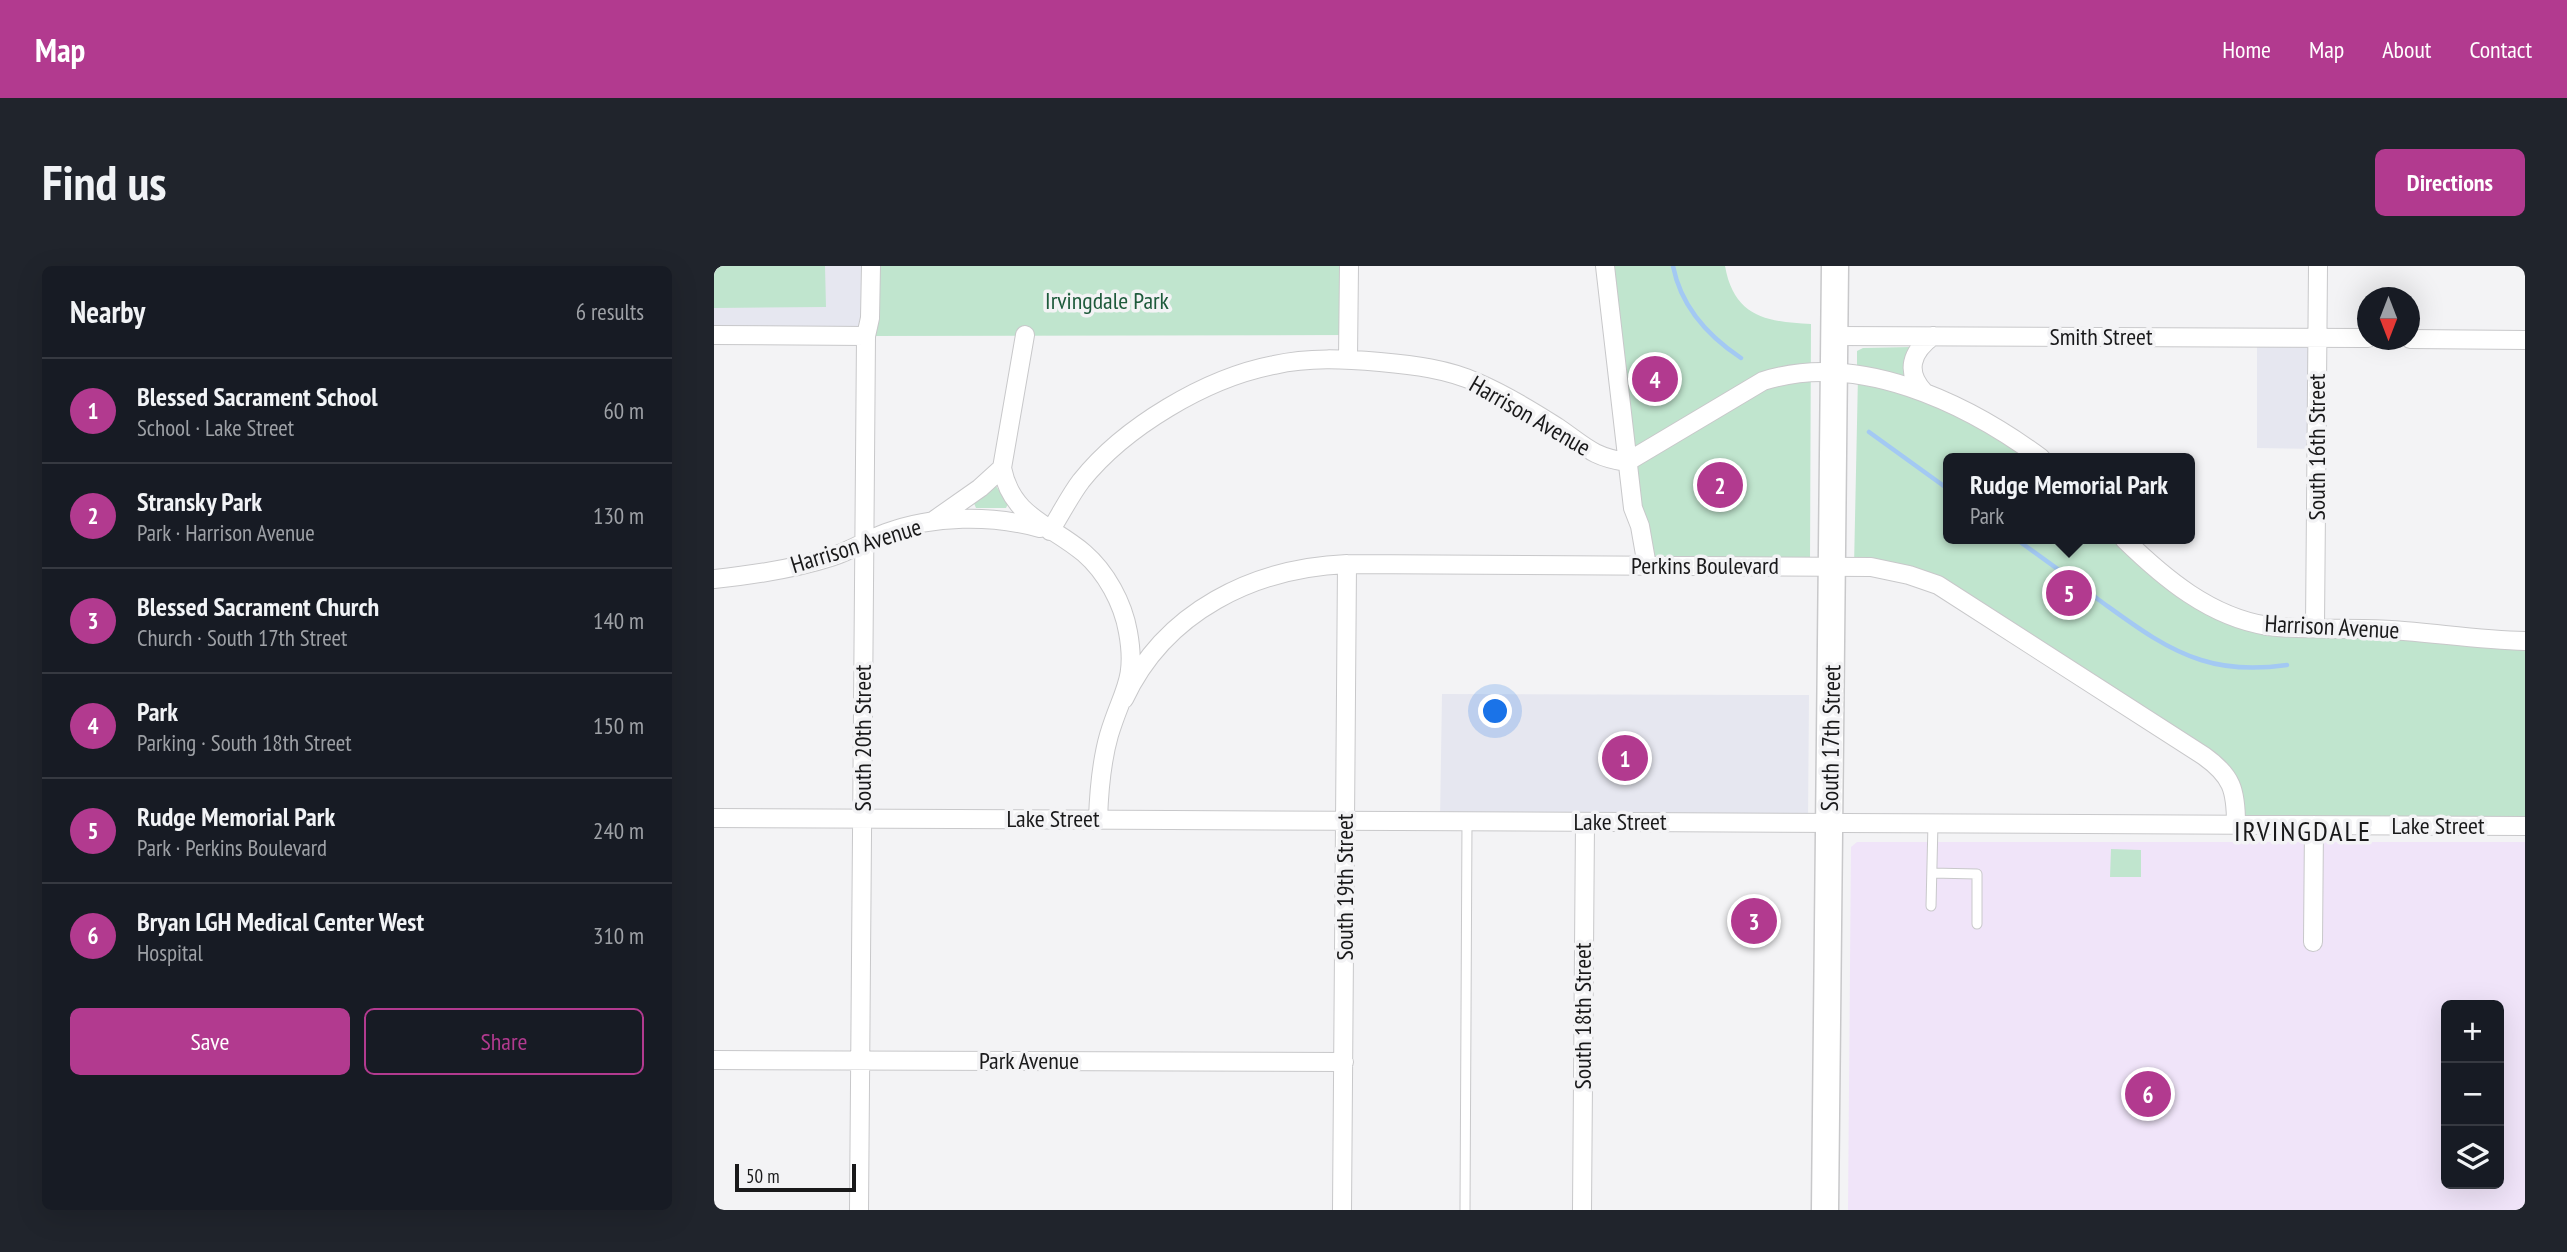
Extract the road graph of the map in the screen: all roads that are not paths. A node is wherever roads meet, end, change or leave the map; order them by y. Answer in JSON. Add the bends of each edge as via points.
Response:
{"nodes":[{"id":1,"x":871,"y":266,"type":"edge"},
{"id":2,"x":1349,"y":266,"type":"edge"},
{"id":3,"x":1605,"y":266,"type":"edge"},
{"id":4,"x":1835,"y":266,"type":"edge"},
{"id":5,"x":2318,"y":266,"type":"edge"},
{"id":6,"x":714,"y":335,"type":"edge"},
{"id":7,"x":1025,"y":335,"type":"dead end"},
{"id":8,"x":866,"y":336,"type":"junction"},
{"id":9,"x":1835,"y":336,"type":"junction"},
{"id":10,"x":1933,"y":336,"type":"junction"},
{"id":11,"x":2317,"y":338,"type":"junction"},
{"id":12,"x":2357,"y":338,"type":"edge"},
{"id":13,"x":2420,"y":339,"type":"edge"},
{"id":14,"x":2525,"y":340,"type":"edge"},
{"id":15,"x":1348,"y":359,"type":"junction"},
{"id":16,"x":1834,"y":374,"type":"junction"},
{"id":17,"x":1924,"y":392,"type":"junction"},
{"id":18,"x":2034,"y":453,"type":"edge"},
{"id":19,"x":1627,"y":462,"type":"junction"},
{"id":20,"x":1002,"y":468,"type":"junction"},
{"id":21,"x":928,"y":524,"type":"junction"},
{"id":22,"x":1051,"y":531,"type":"junction"},
{"id":23,"x":863,"y":544,"type":"junction"},
{"id":24,"x":2129,"y":544,"type":"edge"},
{"id":25,"x":1347,"y":564,"type":"junction"},
{"id":26,"x":1647,"y":566,"type":"junction"},
{"id":27,"x":1833,"y":566,"type":"junction"},
{"id":28,"x":714,"y":579,"type":"edge"},
{"id":29,"x":2315,"y":627,"type":"junction"},
{"id":30,"x":2525,"y":641,"type":"edge"},
{"id":31,"x":1124,"y":699,"type":"junction"},
{"id":32,"x":714,"y":818,"type":"edge"},
{"id":33,"x":862,"y":818,"type":"junction"},
{"id":34,"x":1098,"y":819,"type":"junction"},
{"id":35,"x":1346,"y":820,"type":"junction"},
{"id":36,"x":1467,"y":821,"type":"junction"},
{"id":37,"x":1585,"y":821,"type":"junction"},
{"id":38,"x":1830,"y":822,"type":"junction"},
{"id":39,"x":1933,"y":823,"type":"junction"},
{"id":40,"x":2236,"y":824,"type":"junction"},
{"id":41,"x":2314,"y":825,"type":"junction"},
{"id":42,"x":2525,"y":826,"type":"edge"},
{"id":43,"x":1932,"y":873,"type":"junction"},
{"id":44,"x":1931,"y":906,"type":"dead end"},
{"id":45,"x":1977,"y":924,"type":"dead end"},
{"id":46,"x":2313,"y":942,"type":"dead end"},
{"id":47,"x":714,"y":1060,"type":"edge"},
{"id":48,"x":860,"y":1060,"type":"junction"},
{"id":49,"x":1344,"y":1062,"type":"junction"},
{"id":50,"x":859,"y":1210,"type":"edge"},
{"id":51,"x":1342,"y":1210,"type":"edge"},
{"id":52,"x":1465,"y":1210,"type":"edge"},
{"id":53,"x":1582,"y":1210,"type":"edge"},
{"id":54,"x":1825,"y":1210,"type":"edge"}],
"edges":[{"from":1,"to":8,"type":"street","name":"South 20th Street"},
{"from":2,"to":15,"type":"street"},
{"from":3,"to":19,"type":"street"},
{"from":4,"to":9,"type":"main road","name":"South 17th Street"},
{"from":5,"to":11,"type":"street","name":"South 16th Street"},
{"from":6,"to":8,"type":"street"},
{"from":7,"to":20,"type":"street"},
{"from":8,"to":23,"type":"street","name":"South 20th Street"},
{"from":9,"to":10,"type":"street","name":"Smith Street"},
{"from":9,"to":16,"type":"main road","name":"South 17th Street"},
{"from":10,"to":11,"type":"street","name":"Smith Street"},
{"from":10,"to":17,"type":"street","via":[[1917,350],[1913,361],[1915,383]]},
{"from":11,"to":12,"type":"street","name":"Smith Street"},
{"from":11,"to":29,"type":"street","name":"South 16th Street"},
{"from":13,"to":14,"type":"street"},
{"from":15,"to":19,"type":"street","name":"Harrison Avenue","via":[[1452,373],[1477,382],[1558,428],[1585,449]]},
{"from":15,"to":22,"type":"street","name":"Harrison Avenue","via":[[1273,365],[1202,389],[1138,428],[1105,456],[1066,501]]},
{"from":16,"to":17,"type":"street","via":[[1882,378]]},
{"from":16,"to":19,"type":"street","via":[[1797,374],[1763,381]]},
{"from":16,"to":27,"type":"main road","name":"South 17th Street"},
{"from":17,"to":18,"type":"street","via":[[2007,434]]},
{"from":19,"to":26,"type":"street"},
{"from":20,"to":21,"type":"street"},
{"from":20,"to":22,"type":"street","via":[[1014,500]]},
{"from":21,"to":22,"type":"street","name":"Harrison Avenue","via":[[993,519]]},
{"from":21,"to":23,"type":"street","name":"Harrison Avenue","via":[[886,533]]},
{"from":22,"to":31,"type":"street","via":[[1085,554],[1120,604],[1131,653]]},
{"from":23,"to":28,"type":"street","name":"Harrison Avenue","via":[[818,560]]},
{"from":23,"to":33,"type":"street","name":"South 20th Street"},
{"from":24,"to":29,"type":"street","name":"Harrison Avenue","via":[[2163,576],[2233,616],[2266,625]]},
{"from":25,"to":26,"type":"street","name":"Perkins Boulevard"},
{"from":25,"to":31,"type":"street","name":"Perkins Boulevard","via":[[1267,576],[1231,590],[1202,608],[1159,646]]},
{"from":25,"to":35,"type":"street","name":"South 19th Street"},
{"from":26,"to":27,"type":"street","name":"Perkins Boulevard"},
{"from":27,"to":38,"type":"main road","name":"South 17th Street"},
{"from":27,"to":40,"type":"street","name":"Perkins Boulevard","via":[[1890,570],[1938,585],[2212,762],[2233,788]]},
{"from":29,"to":30,"type":"street","name":"Harrison Avenue"},
{"from":31,"to":34,"type":"street","via":[[1102,761]]},
{"from":32,"to":33,"type":"street","name":"Lake Street"},
{"from":33,"to":34,"type":"street","name":"Lake Street"},
{"from":33,"to":48,"type":"street","name":"South 20th Street"},
{"from":34,"to":35,"type":"street","name":"Lake Street"},
{"from":35,"to":36,"type":"street","name":"Lake Street"},
{"from":35,"to":49,"type":"street","name":"South 19th Street"},
{"from":36,"to":37,"type":"street","name":"Lake Street"},
{"from":36,"to":52,"type":"lane"},
{"from":37,"to":38,"type":"street","name":"Lake Street"},
{"from":37,"to":53,"type":"street","name":"South 18th Street"},
{"from":38,"to":39,"type":"street","name":"Lake Street"},
{"from":38,"to":54,"type":"main road","name":"South 17th Street"},
{"from":39,"to":40,"type":"street","name":"Lake Street"},
{"from":39,"to":43,"type":"lane"},
{"from":40,"to":41,"type":"street","name":"Lake Street"},
{"from":41,"to":42,"type":"street","name":"Lake Street"},
{"from":41,"to":46,"type":"street"},
{"from":43,"to":44,"type":"lane"},
{"from":43,"to":45,"type":"lane","via":[[1977,874]]},
{"from":47,"to":48,"type":"street","name":"Park Avenue"},
{"from":48,"to":49,"type":"street","name":"Park Avenue"},
{"from":48,"to":50,"type":"street","name":"South 20th Street"},
{"from":49,"to":51,"type":"street","name":"South 19th Street"}]}
